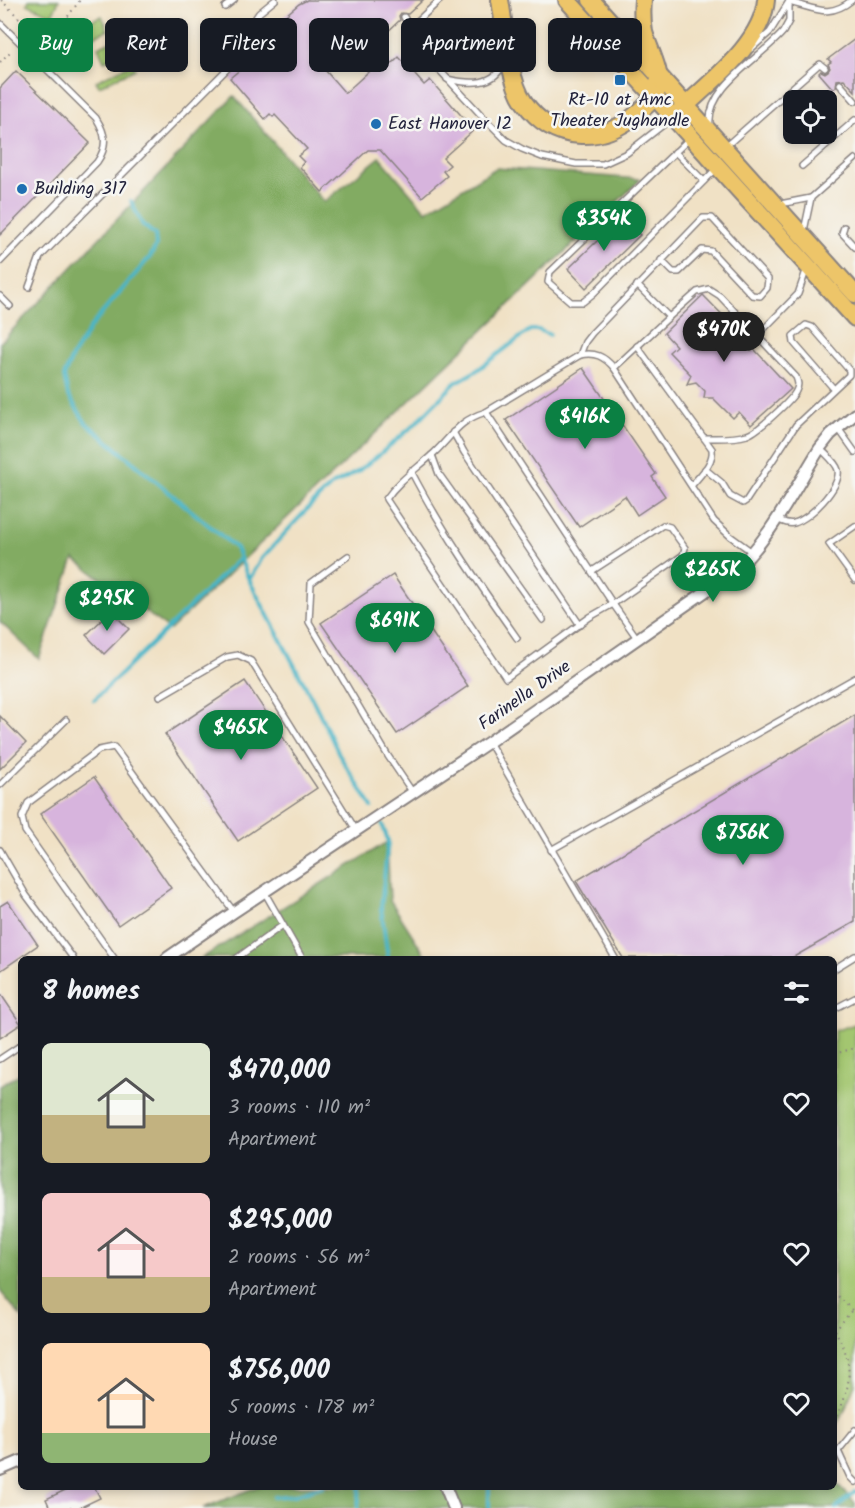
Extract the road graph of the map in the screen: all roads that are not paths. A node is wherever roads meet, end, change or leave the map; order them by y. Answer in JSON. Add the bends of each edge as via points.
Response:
{"nodes":[{"id":1,"x":234,"y":0,"type":"edge"},
{"id":2,"x":275,"y":0,"type":"edge"},
{"id":3,"x":440,"y":0,"type":"edge"},
{"id":4,"x":500,"y":0,"type":"edge"},
{"id":5,"x":567,"y":0,"type":"edge"},
{"id":6,"x":591,"y":0,"type":"edge"},
{"id":7,"x":643,"y":0,"type":"edge"},
{"id":8,"x":766,"y":0,"type":"edge"},
{"id":9,"x":852,"y":0,"type":"edge"},
{"id":10,"x":789,"y":1,"type":"edge"},
{"id":11,"x":225,"y":8,"type":"dead end"},
{"id":12,"x":421,"y":18,"type":"edge"},
{"id":13,"x":503,"y":18,"type":"edge"},
{"id":14,"x":0,"y":23,"type":"edge"},
{"id":15,"x":738,"y":56,"type":"junction"},
{"id":16,"x":825,"y":68,"type":"dead end"},
{"id":17,"x":440,"y":72,"type":"edge"},
{"id":18,"x":498,"y":72,"type":"edge"},
{"id":19,"x":512,"y":72,"type":"edge"},
{"id":20,"x":659,"y":76,"type":"junction"},
{"id":21,"x":446,"y":79,"type":"junction"},
{"id":22,"x":840,"y":84,"type":"dead end"},
{"id":23,"x":654,"y":97,"type":"junction"},
{"id":24,"x":855,"y":101,"type":"edge"},
{"id":25,"x":679,"y":111,"type":"junction"},
{"id":26,"x":855,"y":120,"type":"edge"},
{"id":27,"x":691,"y":137,"type":"junction"},
{"id":28,"x":717,"y":142,"type":"junction"},
{"id":29,"x":675,"y":153,"type":"junction"},
{"id":30,"x":855,"y":159,"type":"edge"},
{"id":31,"x":802,"y":166,"type":"dead end"},
{"id":32,"x":718,"y":167,"type":"junction"},
{"id":33,"x":704,"y":181,"type":"junction"},
{"id":34,"x":812,"y":198,"type":"junction"},
{"id":35,"x":771,"y":203,"type":"junction"},
{"id":36,"x":844,"y":227,"type":"dead end"},
{"id":37,"x":804,"y":238,"type":"junction"},
{"id":38,"x":855,"y":247,"type":"edge"},
{"id":39,"x":1,"y":260,"type":"edge"},
{"id":40,"x":662,"y":260,"type":"junction"},
{"id":41,"x":807,"y":266,"type":"junction"},
{"id":42,"x":637,"y":285,"type":"junction"},
{"id":43,"x":29,"y":287,"type":"dead end"},
{"id":44,"x":855,"y":294,"type":"edge"},
{"id":45,"x":0,"y":296,"type":"edge"},
{"id":46,"x":10,"y":306,"type":"dead end"},
{"id":47,"x":669,"y":317,"type":"junction"},
{"id":48,"x":855,"y":318,"type":"edge"},
{"id":49,"x":758,"y":335,"type":"junction"},
{"id":50,"x":637,"y":346,"type":"junction"},
{"id":51,"x":580,"y":355,"type":"junction"},
{"id":52,"x":614,"y":368,"type":"junction"},
{"id":53,"x":834,"y":389,"type":"junction"},
{"id":54,"x":486,"y":412,"type":"junction"},
{"id":55,"x":855,"y":414,"type":"edge"},
{"id":56,"x":838,"y":428,"type":"junction"},
{"id":57,"x":453,"y":432,"type":"junction"},
{"id":58,"x":704,"y":438,"type":"junction"},
{"id":59,"x":819,"y":448,"type":"junction"},
{"id":60,"x":854,"y":448,"type":"edge"},
{"id":61,"x":432,"y":455,"type":"junction"},
{"id":62,"x":705,"y":469,"type":"junction"},
{"id":63,"x":411,"y":471,"type":"junction"},
{"id":64,"x":692,"y":485,"type":"junction"},
{"id":65,"x":776,"y":519,"type":"junction"},
{"id":66,"x":855,"y":526,"type":"edge"},
{"id":67,"x":753,"y":553,"type":"junction"},
{"id":68,"x":348,"y":556,"type":"dead end"},
{"id":69,"x":592,"y":571,"type":"junction"},
{"id":70,"x":855,"y":580,"type":"edge"},
{"id":71,"x":613,"y":604,"type":"junction"},
{"id":72,"x":543,"y":620,"type":"dead end"},
{"id":73,"x":580,"y":625,"type":"junction"},
{"id":74,"x":517,"y":638,"type":"dead end"},
{"id":75,"x":637,"y":638,"type":"junction"},
{"id":76,"x":855,"y":678,"type":"edge"},
{"id":77,"x":160,"y":696,"type":"dead end"},
{"id":78,"x":66,"y":720,"type":"dead end"},
{"id":79,"x":489,"y":742,"type":"junction"},
{"id":80,"x":0,"y":784,"type":"edge"},
{"id":81,"x":413,"y":793,"type":"junction"},
{"id":82,"x":356,"y":830,"type":"junction"},
{"id":83,"x":0,"y":850,"type":"edge"},
{"id":84,"x":551,"y":850,"type":"junction"},
{"id":85,"x":265,"y":893,"type":"junction"},
{"id":86,"x":234,"y":912,"type":"junction"},
{"id":87,"x":283,"y":925,"type":"junction"},
{"id":88,"x":72,"y":956,"type":"edge"},
{"id":89,"x":113,"y":956,"type":"edge"},
{"id":90,"x":170,"y":956,"type":"edge"},
{"id":91,"x":240,"y":956,"type":"edge"},
{"id":92,"x":301,"y":956,"type":"edge"},
{"id":93,"x":614,"y":956,"type":"edge"},
{"id":94,"x":855,"y":956,"type":"edge"},
{"id":95,"x":837,"y":967,"type":"edge"},
{"id":96,"x":855,"y":998,"type":"edge"},
{"id":97,"x":837,"y":1007,"type":"edge"},
{"id":98,"x":18,"y":1047,"type":"edge"},
{"id":99,"x":0,"y":1059,"type":"edge"},
{"id":100,"x":855,"y":1430,"type":"edge"},
{"id":101,"x":837,"y":1451,"type":"edge"},
{"id":102,"x":837,"y":1454,"type":"edge"},
{"id":103,"x":18,"y":1462,"type":"edge"},
{"id":104,"x":0,"y":1470,"type":"edge"},
{"id":105,"x":855,"y":1482,"type":"edge"},
{"id":106,"x":447,"y":1490,"type":"edge"},
{"id":107,"x":454,"y":1508,"type":"edge"}],
"edges":[{"from":1,"to":11,"type":"lane"},
{"from":2,"to":43,"type":"lane","via":[[259,13],[245,33],[245,47],[236,60],[40,257]]},
{"from":3,"to":12,"type":"lane"},
{"from":4,"to":13,"type":"main road"},
{"from":5,"to":23,"type":"main road"},
{"from":6,"to":20,"type":"main road"},
{"from":7,"to":20,"type":"main road","via":[[643,29]]},
{"from":8,"to":15,"type":"main road","via":[[757,29]]},
{"from":9,"to":10,"type":"lane","via":[[832,12]]},
{"from":10,"to":15,"type":"lane","via":[[770,32]]},
{"from":10,"to":28,"type":"lane","via":[[789,21],[783,32],[716,96],[709,118]]},
{"from":14,"to":39,"type":"lane","via":[[96,118],[106,143],[97,162]]},
{"from":15,"to":25,"type":"main road"},
{"from":16,"to":28,"type":"lane","via":[[817,66]]},
{"from":17,"to":21,"type":"lane"},
{"from":18,"to":21,"type":"lane","via":[[484,82],[467,84]]},
{"from":19,"to":23,"type":"main road","via":[[522,99],[534,114],[556,129],[584,136],[613,130],[633,118]]},
{"from":20,"to":23,"type":"main road"},
{"from":20,"to":25,"type":"main road"},
{"from":21,"to":25,"type":"lane","via":[[506,140],[542,157],[576,164],[603,164],[627,153]]},
{"from":22,"to":24,"type":"lane"},
{"from":23,"to":25,"type":"main road"},
{"from":25,"to":27,"type":"main road"},
{"from":25,"to":28,"type":"main road"},
{"from":26,"to":31,"type":"lane"},
{"from":27,"to":29,"type":"lane"},
{"from":27,"to":32,"type":"main road"},
{"from":28,"to":35,"type":"main road"},
{"from":29,"to":33,"type":"lane"},
{"from":29,"to":33,"type":"lane","via":[[550,272],[548,282],[571,302],[583,302]]},
{"from":30,"to":34,"type":"lane"},
{"from":32,"to":33,"type":"lane"},
{"from":32,"to":41,"type":"main road"},
{"from":34,"to":35,"type":"lane"},
{"from":34,"to":37,"type":"lane"},
{"from":35,"to":37,"type":"main road"},
{"from":36,"to":38,"type":"lane","via":[[842,233]]},
{"from":37,"to":44,"type":"main road"},
{"from":40,"to":40,"type":"lane","via":[[703,218],[712,219],[768,279],[767,288],[760,296],[752,295],[711,251],[702,250],[679,272],[673,272]]},
{"from":40,"to":42,"type":"lane"},
{"from":41,"to":48,"type":"main road"},
{"from":41,"to":49,"type":"lane","via":[[798,294]]},
{"from":42,"to":47,"type":"lane"},
{"from":42,"to":51,"type":"lane","via":[[588,337]]},
{"from":45,"to":46,"type":"lane"},
{"from":47,"to":49,"type":"lane","via":[[697,292],[709,289]]},
{"from":47,"to":50,"type":"lane"},
{"from":49,"to":58,"type":"lane","via":[[796,377],[797,390],[752,433]]},
{"from":50,"to":52,"type":"lane"},
{"from":50,"to":58,"type":"lane"},
{"from":51,"to":52,"type":"lane","via":[[596,354]]},
{"from":51,"to":54,"type":"lane"},
{"from":52,"to":64,"type":"lane"},
{"from":53,"to":53,"type":"lane","via":[[849,375],[849,370],[806,325],[793,336],[794,343]]},
{"from":53,"to":62,"type":"lane","via":[[796,425],[743,503],[730,496]]},
{"from":54,"to":57,"type":"lane","via":[[472,416]]},
{"from":54,"to":69,"type":"lane"},
{"from":55,"to":56,"type":"street","name":"Farinella Drive"},
{"from":56,"to":59,"type":"street","name":"Farinella Drive"},
{"from":56,"to":60,"type":"lane"},
{"from":57,"to":61,"type":"lane"},
{"from":57,"to":73,"type":"lane"},
{"from":58,"to":62,"type":"lane","via":[[713,453]]},
{"from":59,"to":65,"type":"street","name":"Farinella Drive"},
{"from":59,"to":65,"type":"lane","via":[[837,466],[837,481],[823,502],[797,523]]},
{"from":61,"to":63,"type":"lane"},
{"from":61,"to":72,"type":"lane","via":[[439,474]]},
{"from":62,"to":64,"type":"lane"},
{"from":63,"to":73,"type":"lane","via":[[386,499],[506,678]]},
{"from":63,"to":74,"type":"lane"},
{"from":64,"to":67,"type":"lane","via":[[719,527]]},
{"from":65,"to":67,"type":"street","name":"Farinella Drive"},
{"from":66,"to":70,"type":"lane","via":[[829,544]]},
{"from":67,"to":75,"type":"street","name":"Farinella Drive","via":[[732,573]]},
{"from":68,"to":81,"type":"lane","via":[[311,583],[309,622]]},
{"from":69,"to":71,"type":"lane"},
{"from":69,"to":71,"type":"lane","via":[[663,525],[670,527],[685,548],[682,555]]},
{"from":71,"to":73,"type":"lane"},
{"from":71,"to":75,"type":"lane"},
{"from":75,"to":79,"type":"street","name":"Farinella Drive"},
{"from":76,"to":84,"type":"lane"},
{"from":77,"to":82,"type":"lane","via":[[227,657],[238,655],[251,661]]},
{"from":78,"to":80,"type":"lane"},
{"from":79,"to":81,"type":"street","name":"Farinella Drive"},
{"from":79,"to":84,"type":"lane"},
{"from":81,"to":82,"type":"street","name":"Farinella Drive"},
{"from":82,"to":85,"type":"street","name":"Farinella Drive"},
{"from":83,"to":88,"type":"lane","via":[[26,895]]},
{"from":84,"to":93,"type":"lane"},
{"from":85,"to":86,"type":"street","name":"Farinella Drive"},
{"from":85,"to":87,"type":"lane"},
{"from":86,"to":89,"type":"lane","via":[[114,747],[99,750],[28,803],[22,817],[25,831]]},
{"from":86,"to":90,"type":"street","name":"Farinella Drive"},
{"from":87,"to":91,"type":"lane"},
{"from":87,"to":92,"type":"lane"},
{"from":94,"to":95,"type":"lane"},
{"from":96,"to":97,"type":"lane"},
{"from":98,"to":99,"type":"lane"},
{"from":100,"to":101,"type":"lane"},
{"from":102,"to":105,"type":"lane"},
{"from":103,"to":104,"type":"street"},
{"from":106,"to":107,"type":"street"}]}
